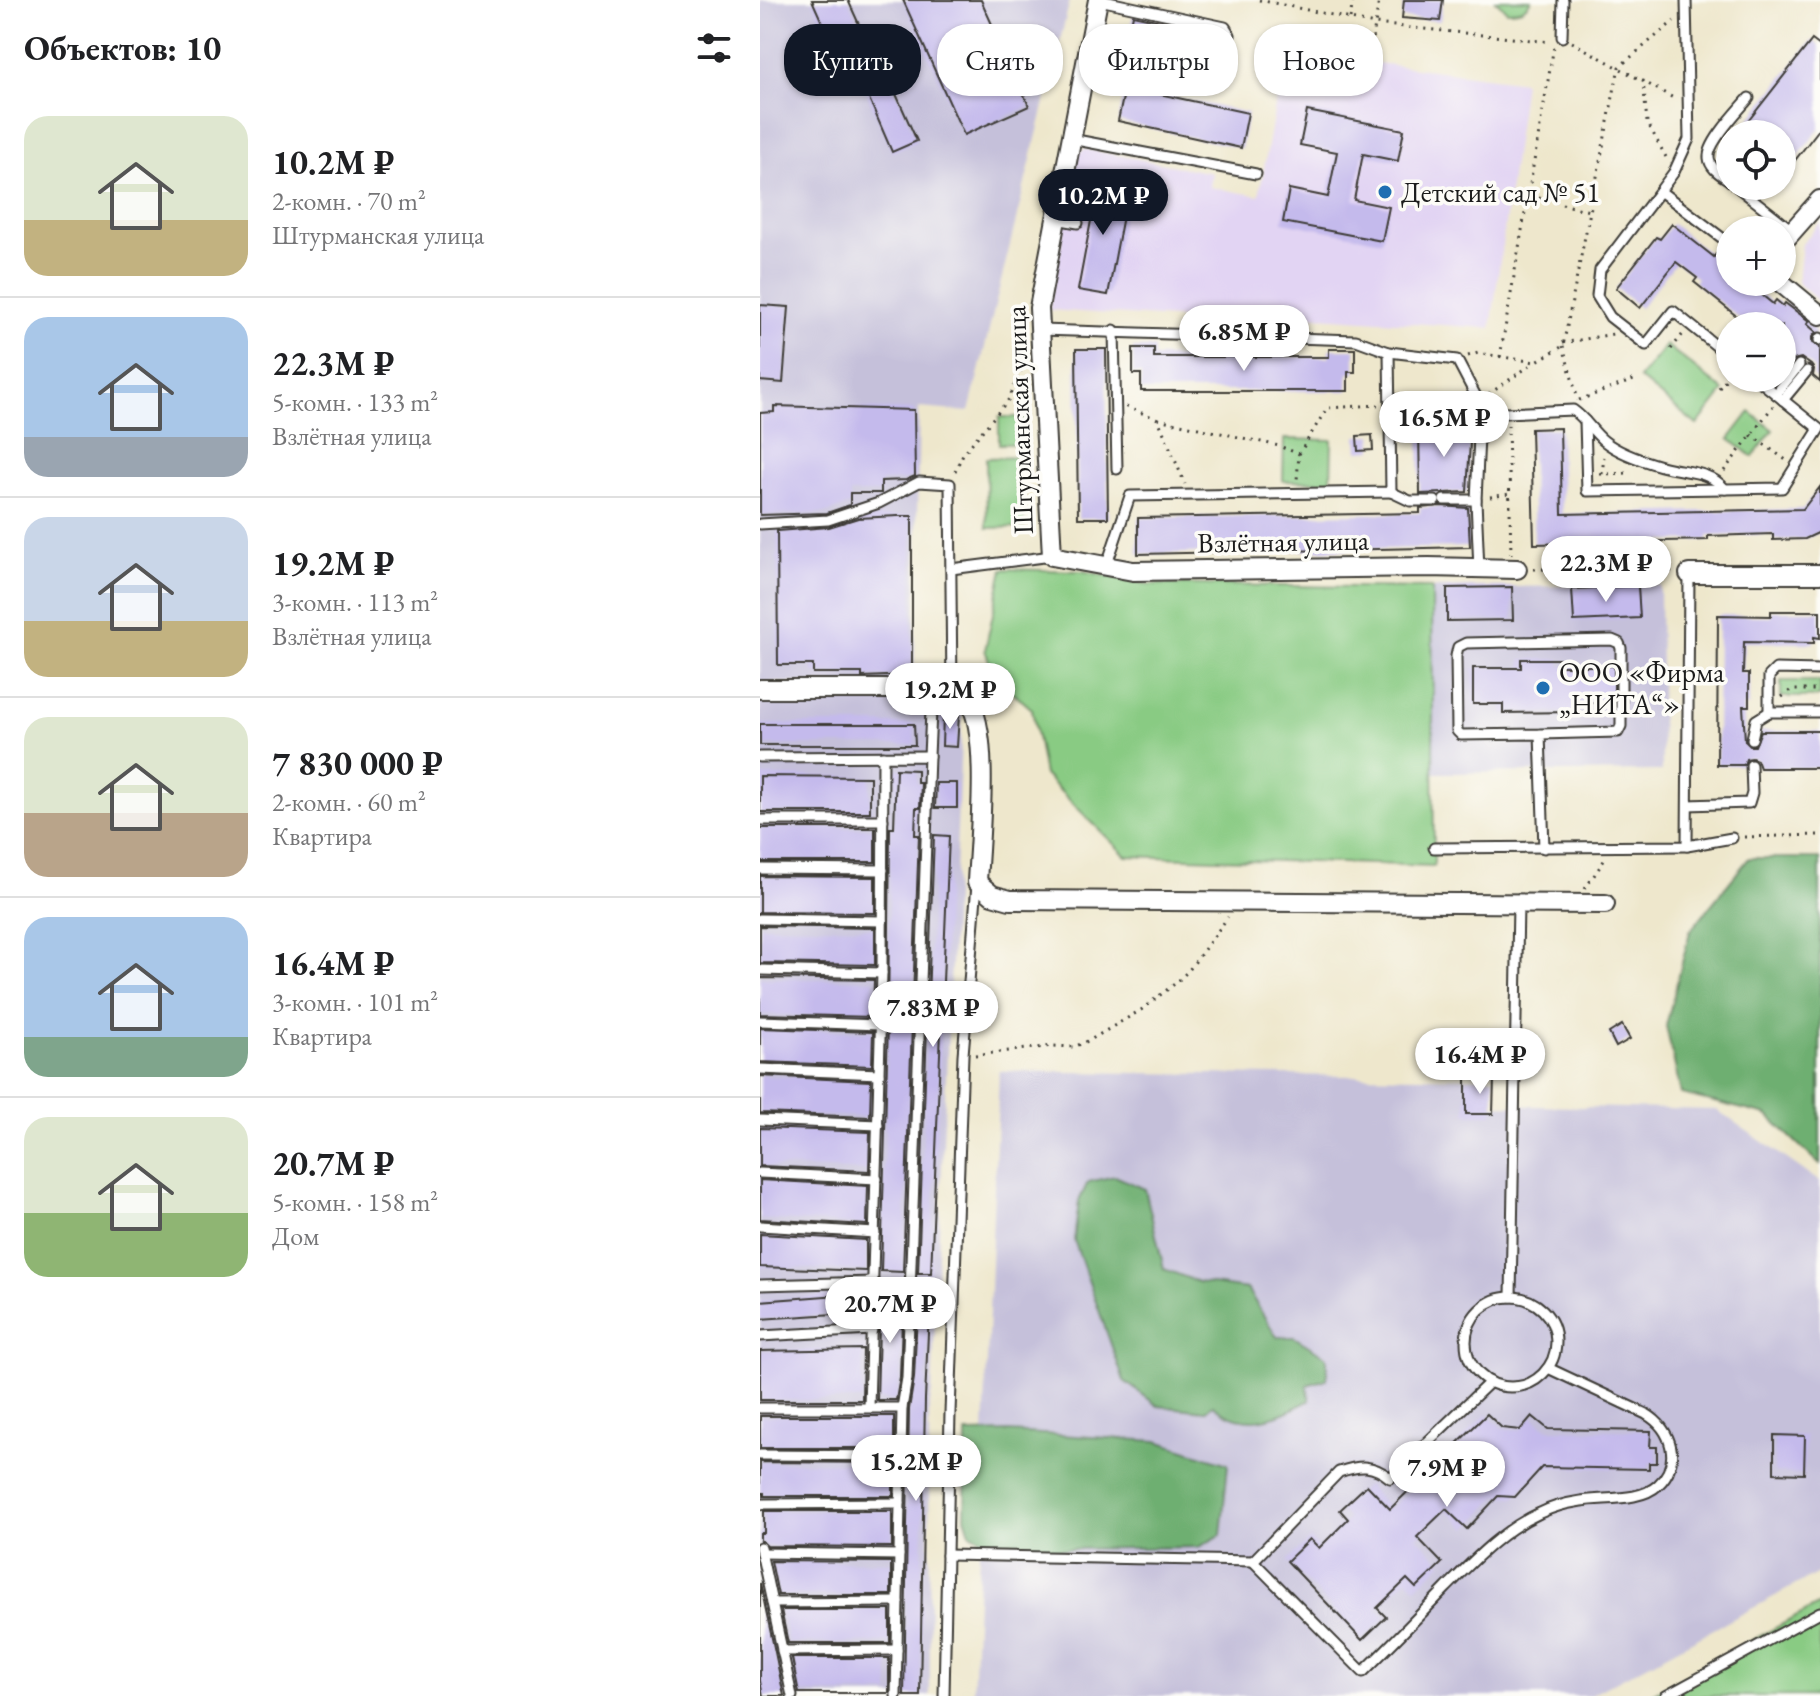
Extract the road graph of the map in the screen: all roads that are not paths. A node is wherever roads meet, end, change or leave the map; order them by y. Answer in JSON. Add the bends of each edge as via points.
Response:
{"nodes":[{"id":1,"x":1099,"y":0,"type":"edge"},
{"id":2,"x":1563,"y":0,"type":"edge"},
{"id":3,"x":1686,"y":5,"type":"edge"},
{"id":4,"x":1211,"y":24,"type":"edge"},
{"id":5,"x":1558,"y":40,"type":"road end"},
{"id":6,"x":1749,"y":98,"type":"dead end"},
{"id":7,"x":1732,"y":120,"type":"edge"},
{"id":8,"x":1071,"y":139,"type":"junction"},
{"id":9,"x":1716,"y":141,"type":"edge"},
{"id":10,"x":1716,"y":170,"type":"edge"},
{"id":11,"x":1256,"y":174,"type":"dead end"},
{"id":12,"x":1660,"y":191,"type":"junction"},
{"id":13,"x":1750,"y":200,"type":"edge"},
{"id":14,"x":1820,"y":200,"type":"edge"},
{"id":15,"x":1767,"y":216,"type":"edge"},
{"id":16,"x":1056,"y":219,"type":"junction"},
{"id":17,"x":1078,"y":223,"type":"dead end"},
{"id":18,"x":1796,"y":228,"type":"edge"},
{"id":19,"x":1716,"y":233,"type":"edge"},
{"id":20,"x":1796,"y":295,"type":"edge"},
{"id":21,"x":1820,"y":315,"type":"edge"},
{"id":22,"x":1041,"y":330,"type":"junction"},
{"id":23,"x":1114,"y":330,"type":"junction"},
{"id":24,"x":1716,"y":346,"type":"edge"},
{"id":25,"x":1389,"y":352,"type":"junction"},
{"id":26,"x":1803,"y":368,"type":"dead end"},
{"id":27,"x":1774,"y":392,"type":"edge"},
{"id":28,"x":1780,"y":397,"type":"junction"},
{"id":29,"x":1480,"y":415,"type":"junction"},
{"id":30,"x":1389,"y":418,"type":"junction"},
{"id":31,"x":1585,"y":418,"type":"junction"},
{"id":32,"x":1117,"y":469,"type":"dead end"},
{"id":33,"x":1725,"y":489,"type":"junction"},
{"id":34,"x":1391,"y":492,"type":"junction"},
{"id":35,"x":1476,"y":500,"type":"junction"},
{"id":36,"x":760,"y":524,"type":"edge"},
{"id":37,"x":1052,"y":556,"type":"junction"},
{"id":38,"x":1106,"y":567,"type":"junction"},
{"id":39,"x":951,"y":569,"type":"junction"},
{"id":40,"x":1514,"y":569,"type":"road end"},
{"id":41,"x":1479,"y":570,"type":"junction"},
{"id":42,"x":1689,"y":574,"type":"joint"},
{"id":43,"x":1820,"y":574,"type":"edge"},
{"id":44,"x":1820,"y":670,"type":"edge"},
{"id":45,"x":760,"y":689,"type":"edge"},
{"id":46,"x":932,"y":689,"type":"junction"},
{"id":47,"x":952,"y":690,"type":"junction"},
{"id":48,"x":1769,"y":712,"type":"junction"},
{"id":49,"x":1820,"y":712,"type":"edge"},
{"id":50,"x":1540,"y":734,"type":"junction"},
{"id":51,"x":1752,"y":739,"type":"dead end"},
{"id":52,"x":883,"y":756,"type":"junction"},
{"id":53,"x":929,"y":756,"type":"junction"},
{"id":54,"x":760,"y":757,"type":"edge"},
{"id":55,"x":1751,"y":765,"type":"dead end"},
{"id":56,"x":1688,"y":805,"type":"junction"},
{"id":57,"x":760,"y":820,"type":"edge"},
{"id":58,"x":883,"y":820,"type":"junction"},
{"id":59,"x":1732,"y":838,"type":"road end"},
{"id":60,"x":1687,"y":846,"type":"junction"},
{"id":61,"x":1434,"y":848,"type":"dead end"},
{"id":62,"x":1544,"y":848,"type":"junction"},
{"id":63,"x":760,"y":869,"type":"edge"},
{"id":64,"x":883,"y":870,"type":"junction"},
{"id":65,"x":977,"y":882,"type":"junction"},
{"id":66,"x":1518,"y":904,"type":"junction"},
{"id":67,"x":1605,"y":904,"type":"dead end"},
{"id":68,"x":760,"y":919,"type":"edge"},
{"id":69,"x":882,"y":921,"type":"junction"},
{"id":70,"x":760,"y":970,"type":"edge"},
{"id":71,"x":882,"y":973,"type":"junction"},
{"id":72,"x":760,"y":1021,"type":"edge"},
{"id":73,"x":881,"y":1025,"type":"junction"},
{"id":74,"x":760,"y":1069,"type":"edge"},
{"id":75,"x":879,"y":1074,"type":"junction"},
{"id":76,"x":760,"y":1120,"type":"edge"},
{"id":77,"x":878,"y":1125,"type":"junction"},
{"id":78,"x":760,"y":1173,"type":"edge"},
{"id":79,"x":877,"y":1179,"type":"junction"},
{"id":80,"x":760,"y":1226,"type":"edge"},
{"id":81,"x":875,"y":1233,"type":"junction"},
{"id":82,"x":874,"y":1282,"type":"junction"},
{"id":83,"x":760,"y":1285,"type":"edge"},
{"id":84,"x":1511,"y":1297,"type":"junction"},
{"id":85,"x":872,"y":1330,"type":"junction"},
{"id":86,"x":760,"y":1336,"type":"edge"},
{"id":87,"x":1548,"y":1368,"type":"junction"},
{"id":88,"x":1490,"y":1382,"type":"junction"},
{"id":89,"x":869,"y":1407,"type":"junction"},
{"id":90,"x":760,"y":1408,"type":"edge"},
{"id":91,"x":902,"y":1408,"type":"junction"},
{"id":92,"x":760,"y":1455,"type":"edge"},
{"id":93,"x":901,"y":1456,"type":"junction"},
{"id":94,"x":900,"y":1503,"type":"junction"},
{"id":95,"x":760,"y":1504,"type":"edge"},
{"id":96,"x":761,"y":1550,"type":"edge"},
{"id":97,"x":899,"y":1555,"type":"junction"},
{"id":98,"x":947,"y":1555,"type":"junction"},
{"id":99,"x":1253,"y":1561,"type":"junction"},
{"id":100,"x":898,"y":1602,"type":"junction"},
{"id":101,"x":772,"y":1603,"type":"junction"},
{"id":102,"x":1820,"y":1612,"type":"edge"},
{"id":103,"x":897,"y":1650,"type":"junction"},
{"id":104,"x":782,"y":1651,"type":"junction"},
{"id":105,"x":792,"y":1696,"type":"edge"},
{"id":106,"x":896,"y":1696,"type":"edge"},
{"id":107,"x":944,"y":1696,"type":"edge"},
{"id":108,"x":1666,"y":1696,"type":"edge"}],
"edges":[{"from":1,"to":4,"type":"lane"},
{"from":1,"to":8,"type":"street","name":"Штурманская улица"},
{"from":2,"to":5,"type":"lane"},
{"from":3,"to":12,"type":"lane","via":[[1689,139]]},
{"from":6,"to":7,"type":"lane"},
{"from":8,"to":11,"type":"lane"},
{"from":8,"to":16,"type":"street","name":"Штурманская улица"},
{"from":9,"to":10,"type":"lane","via":[[1709,158]]},
{"from":12,"to":19,"type":"lane"},
{"from":12,"to":24,"type":"lane","via":[[1600,270],[1597,296],[1610,317],[1646,345],[1673,311]]},
{"from":13,"to":15,"type":"lane"},
{"from":14,"to":18,"type":"street"},
{"from":16,"to":17,"type":"lane"},
{"from":16,"to":22,"type":"street","name":"Штурманская улица","via":[[1039,308]]},
{"from":20,"to":21,"type":"street"},
{"from":22,"to":23,"type":"lane"},
{"from":22,"to":37,"type":"street","name":"Штурманская улица"},
{"from":23,"to":25,"type":"lane","via":[[1356,340]]},
{"from":23,"to":32,"type":"lane"},
{"from":25,"to":29,"type":"lane","via":[[1457,360],[1479,402]]},
{"from":25,"to":30,"type":"lane"},
{"from":26,"to":28,"type":"lane"},
{"from":27,"to":28,"type":"lane"},
{"from":28,"to":33,"type":"lane","via":[[1819,429],[1782,488]]},
{"from":29,"to":30,"type":"lane"},
{"from":29,"to":31,"type":"lane","via":[[1573,410]]},
{"from":29,"to":35,"type":"lane"},
{"from":30,"to":34,"type":"lane"},
{"from":31,"to":33,"type":"lane","via":[[1606,443],[1663,467],[1700,472]]},
{"from":31,"to":33,"type":"lane","via":[[1587,491]]},
{"from":34,"to":35,"type":"lane","via":[[1410,501]]},
{"from":34,"to":38,"type":"lane","via":[[1130,496]]},
{"from":35,"to":41,"type":"lane"},
{"from":36,"to":39,"type":"lane","via":[[828,520],[919,482],[950,484]]},
{"from":37,"to":38,"type":"street","name":"Взлётная улица"},
{"from":37,"to":39,"type":"lane"},
{"from":38,"to":41,"type":"street","name":"Взлётная улица"},
{"from":39,"to":47,"type":"lane"},
{"from":40,"to":41,"type":"street","name":"Взлётная улица"},
{"from":42,"to":43,"type":"street"},
{"from":42,"to":56,"type":"lane"},
{"from":44,"to":48,"type":"lane","via":[[1776,669],[1769,676]]},
{"from":45,"to":46,"type":"street"},
{"from":46,"to":47,"type":"street"},
{"from":46,"to":53,"type":"lane"},
{"from":47,"to":65,"type":"street","via":[[965,696],[975,711],[981,738]]},
{"from":48,"to":49,"type":"lane"},
{"from":48,"to":51,"type":"lane","via":[[1756,720]]},
{"from":50,"to":50,"type":"lane","via":[[1618,732],[1619,643],[1458,647],[1457,731]]},
{"from":50,"to":62,"type":"lane"},
{"from":52,"to":53,"type":"lane"},
{"from":52,"to":54,"type":"lane"},
{"from":52,"to":58,"type":"lane"},
{"from":53,"to":91,"type":"lane"},
{"from":55,"to":56,"type":"lane","via":[[1749,803]]},
{"from":56,"to":60,"type":"lane"},
{"from":57,"to":58,"type":"lane"},
{"from":58,"to":64,"type":"lane"},
{"from":59,"to":60,"type":"lane"},
{"from":60,"to":62,"type":"lane"},
{"from":61,"to":62,"type":"lane"},
{"from":63,"to":64,"type":"lane"},
{"from":64,"to":69,"type":"lane"},
{"from":65,"to":66,"type":"street","via":[[992,895],[1010,900]]},
{"from":65,"to":98,"type":"lane","via":[[963,1055]]},
{"from":66,"to":67,"type":"street"},
{"from":66,"to":84,"type":"lane"},
{"from":68,"to":69,"type":"lane"},
{"from":69,"to":71,"type":"lane"},
{"from":70,"to":71,"type":"lane"},
{"from":71,"to":73,"type":"lane"},
{"from":72,"to":73,"type":"lane"},
{"from":73,"to":75,"type":"lane"},
{"from":74,"to":75,"type":"lane"},
{"from":75,"to":77,"type":"lane"},
{"from":76,"to":77,"type":"lane"},
{"from":77,"to":79,"type":"lane"},
{"from":78,"to":79,"type":"lane"},
{"from":79,"to":81,"type":"lane"},
{"from":80,"to":81,"type":"lane"},
{"from":81,"to":82,"type":"lane"},
{"from":82,"to":83,"type":"lane"},
{"from":82,"to":85,"type":"lane"},
{"from":84,"to":87,"type":"lane","via":[[1532,1302],[1548,1316],[1556,1347]]},
{"from":84,"to":88,"type":"lane","via":[[1481,1308],[1466,1337],[1474,1368]]},
{"from":85,"to":86,"type":"lane"},
{"from":85,"to":89,"type":"lane"},
{"from":87,"to":88,"type":"lane","via":[[1522,1386]]},
{"from":87,"to":99,"type":"lane","via":[[1661,1424],[1672,1457],[1658,1485],[1640,1495],[1553,1508],[1504,1533],[1363,1672]]},
{"from":88,"to":99,"type":"lane","via":[[1390,1478],[1376,1467],[1339,1472]]},
{"from":89,"to":90,"type":"lane"},
{"from":89,"to":91,"type":"lane"},
{"from":91,"to":93,"type":"lane"},
{"from":92,"to":93,"type":"lane"},
{"from":93,"to":94,"type":"lane"},
{"from":94,"to":95,"type":"lane"},
{"from":94,"to":97,"type":"lane"},
{"from":96,"to":97,"type":"lane"},
{"from":96,"to":101,"type":"lane"},
{"from":97,"to":100,"type":"lane"},
{"from":98,"to":99,"type":"lane"},
{"from":98,"to":107,"type":"lane"},
{"from":100,"to":101,"type":"lane"},
{"from":100,"to":103,"type":"lane"},
{"from":101,"to":104,"type":"lane"},
{"from":102,"to":108,"type":"lane"},
{"from":103,"to":104,"type":"lane"},
{"from":103,"to":106,"type":"lane"},
{"from":104,"to":105,"type":"lane"}]}
